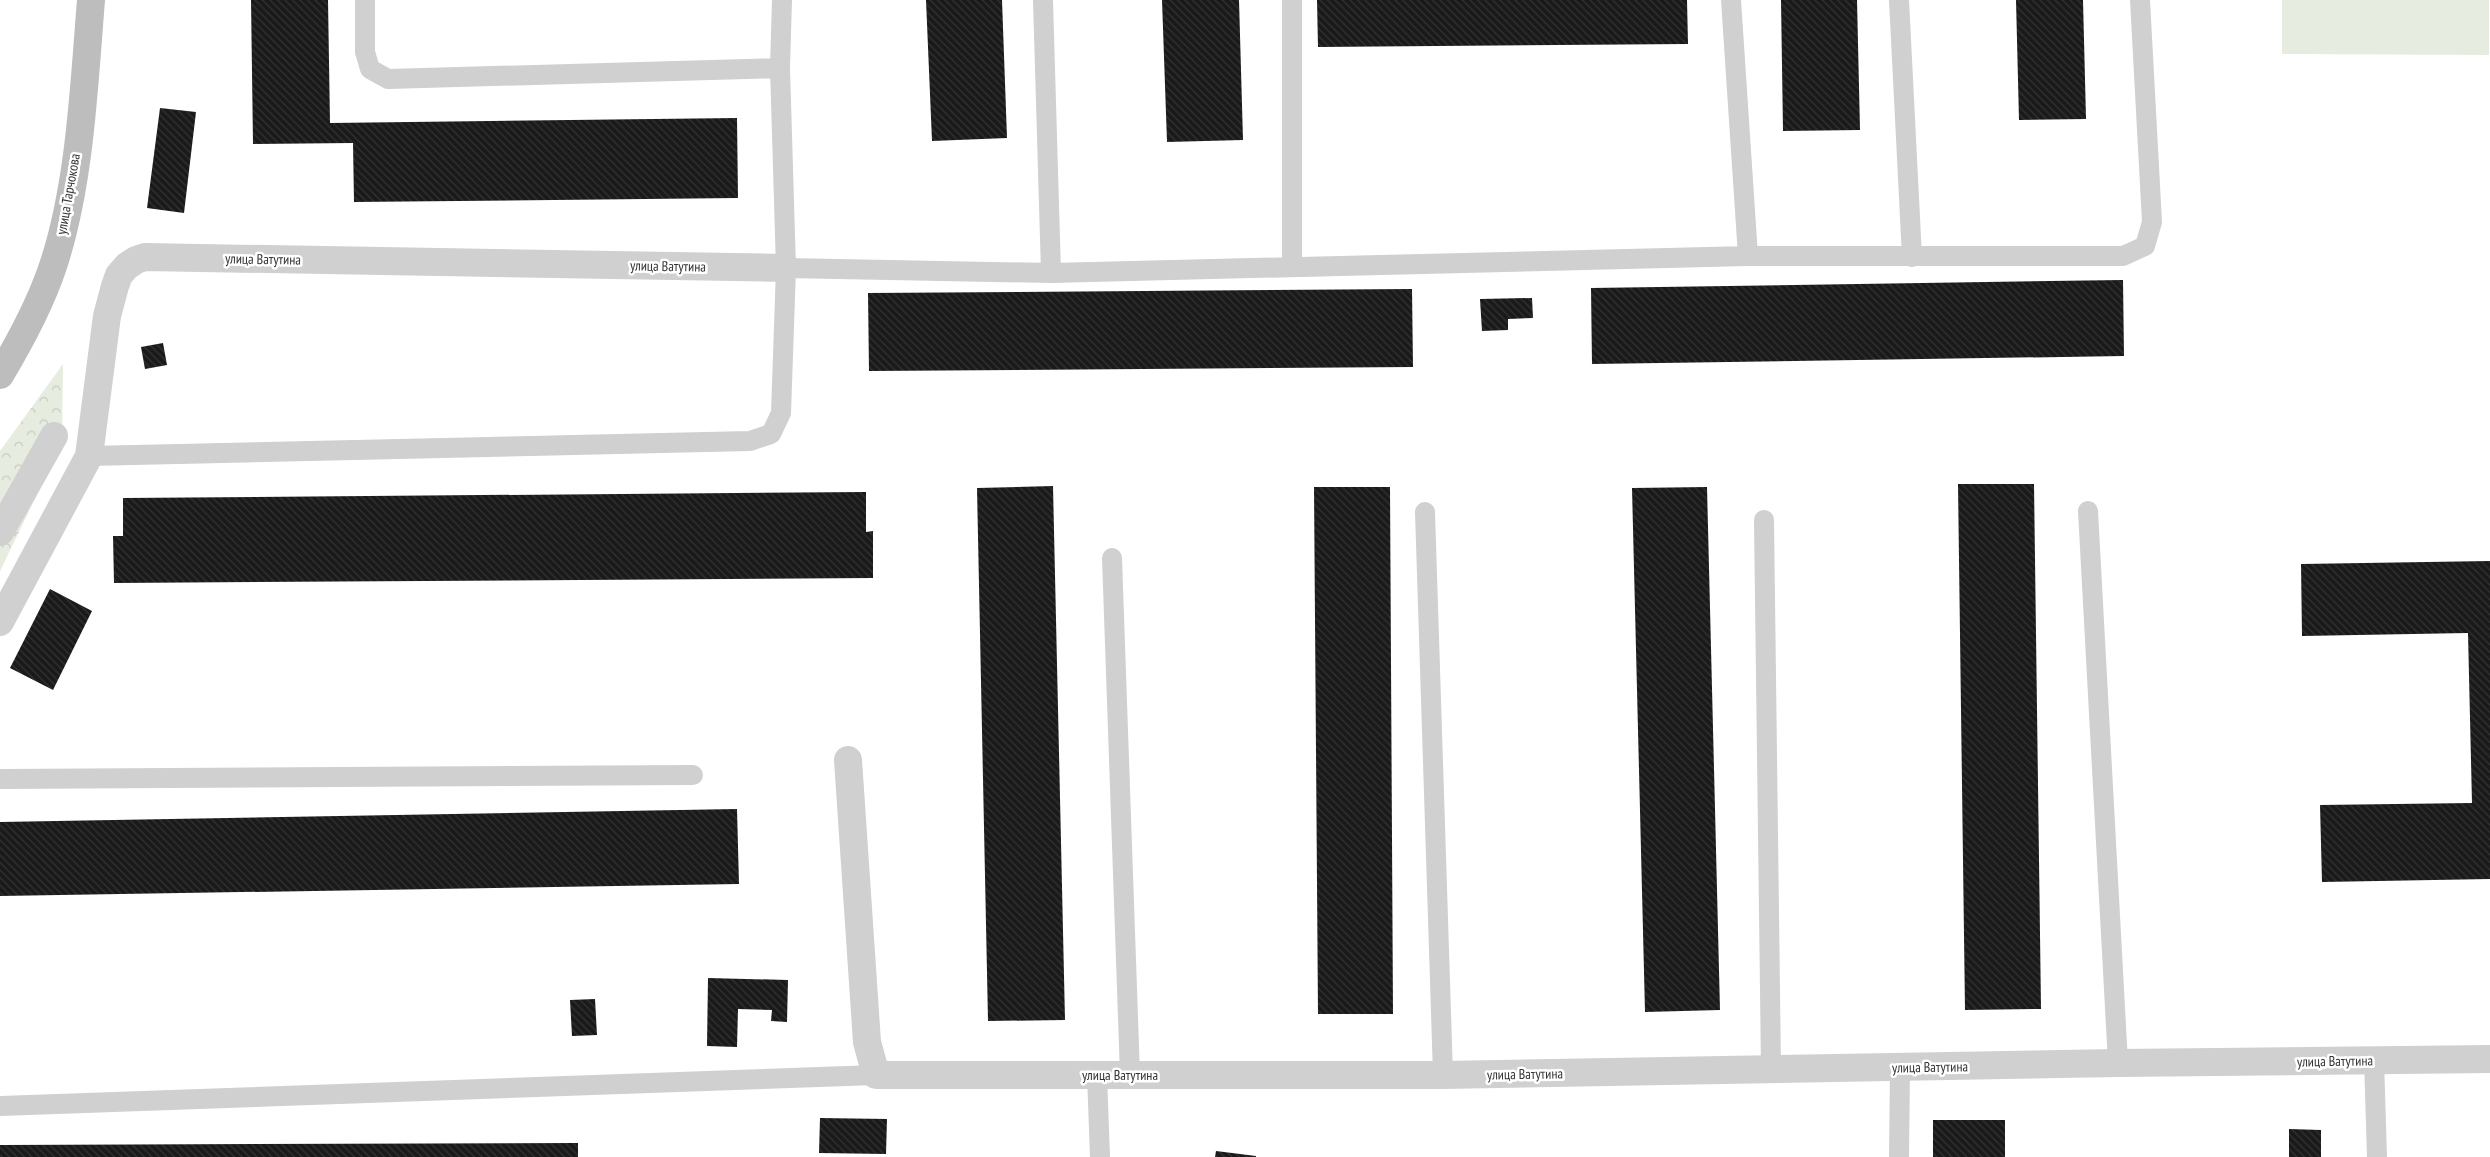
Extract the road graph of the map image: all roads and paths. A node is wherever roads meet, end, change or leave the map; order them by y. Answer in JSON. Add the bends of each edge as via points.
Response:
{"nodes":[{"id":1,"x":91,"y":0,"type":"edge"},
{"id":2,"x":365,"y":0,"type":"edge"},
{"id":3,"x":782,"y":0,"type":"edge"},
{"id":4,"x":1043,"y":0,"type":"edge"},
{"id":5,"x":1292,"y":0,"type":"edge"},
{"id":6,"x":1731,"y":0,"type":"edge"},
{"id":7,"x":1899,"y":0,"type":"edge"},
{"id":8,"x":2140,"y":0,"type":"edge"},
{"id":9,"x":780,"y":68,"type":"junction"},
{"id":10,"x":1748,"y":256,"type":"junction"},
{"id":11,"x":1912,"y":257,"type":"junction"},
{"id":12,"x":1292,"y":267,"type":"junction"},
{"id":13,"x":786,"y":268,"type":"junction"},
{"id":14,"x":1051,"y":273,"type":"junction"},
{"id":15,"x":0,"y":376,"type":"edge"},
{"id":16,"x":54,"y":436,"type":"dead end"},
{"id":17,"x":89,"y":456,"type":"junction"},
{"id":18,"x":2088,"y":511,"type":"dead end"},
{"id":19,"x":1425,"y":512,"type":"dead end"},
{"id":20,"x":1764,"y":520,"type":"dead end"},
{"id":21,"x":0,"y":532,"type":"edge"},
{"id":22,"x":1112,"y":558,"type":"dead end"},
{"id":23,"x":0,"y":622,"type":"edge"},
{"id":24,"x":848,"y":760,"type":"dead end"},
{"id":25,"x":693,"y":775,"type":"dead end"},
{"id":26,"x":0,"y":779,"type":"edge"},
{"id":27,"x":2490,"y":1059,"type":"edge"},
{"id":28,"x":2374,"y":1060,"type":"junction"},
{"id":29,"x":2118,"y":1063,"type":"junction"},
{"id":30,"x":1900,"y":1068,"type":"junction"},
{"id":31,"x":1771,"y":1069,"type":"junction"},
{"id":32,"x":876,"y":1075,"type":"junction"},
{"id":33,"x":1098,"y":1075,"type":"junction"},
{"id":34,"x":1130,"y":1075,"type":"junction"},
{"id":35,"x":1443,"y":1075,"type":"junction"},
{"id":36,"x":0,"y":1106,"type":"edge"},
{"id":37,"x":1100,"y":1157,"type":"edge"},
{"id":38,"x":1899,"y":1157,"type":"edge"},
{"id":39,"x":2377,"y":1157,"type":"edge"}],
"edges":[{"from":1,"to":15,"type":"main road","name":"улица Тарчокова","via":[[75,162],[67,209],[53,266],[31,321]]},
{"from":2,"to":9,"type":"lane","via":[[365,52],[370,69],[388,79]]},
{"from":3,"to":9,"type":"lane"},
{"from":4,"to":14,"type":"lane"},
{"from":5,"to":12,"type":"lane"},
{"from":6,"to":10,"type":"lane"},
{"from":7,"to":11,"type":"lane"},
{"from":8,"to":11,"type":"lane","via":[[2152,222],[2145,246],[2123,256]]},
{"from":9,"to":13,"type":"lane"},
{"from":10,"to":11,"type":"lane"},
{"from":10,"to":12,"type":"lane"},
{"from":12,"to":14,"type":"lane"},
{"from":13,"to":14,"type":"lane"},
{"from":13,"to":17,"type":"lane","via":[[781,413],[772,434],[750,441]]},
{"from":13,"to":17,"type":"street","name":"улица Ватутина","via":[[136,260],[119,275],[107,316]]},
{"from":16,"to":21,"type":"street"},
{"from":17,"to":23,"type":"street","name":"улица Ватутина"},
{"from":18,"to":29,"type":"lane"},
{"from":19,"to":35,"type":"lane"},
{"from":20,"to":31,"type":"lane"},
{"from":22,"to":34,"type":"lane"},
{"from":24,"to":32,"type":"street","via":[[867,1042]]},
{"from":25,"to":26,"type":"lane"},
{"from":27,"to":28,"type":"street","name":"улица Ватутина"},
{"from":28,"to":29,"type":"street","name":"улица Ватутина"},
{"from":28,"to":39,"type":"lane"},
{"from":29,"to":30,"type":"street","name":"улица Ватутина"},
{"from":30,"to":31,"type":"street","name":"улица Ватутина"},
{"from":30,"to":38,"type":"lane"},
{"from":31,"to":35,"type":"street","name":"улица Ватутина"},
{"from":32,"to":33,"type":"street","name":"улица Ватутина"},
{"from":32,"to":36,"type":"lane"},
{"from":33,"to":34,"type":"street","name":"улица Ватутина"},
{"from":33,"to":37,"type":"lane"},
{"from":34,"to":35,"type":"street","name":"улица Ватутина"}]}
